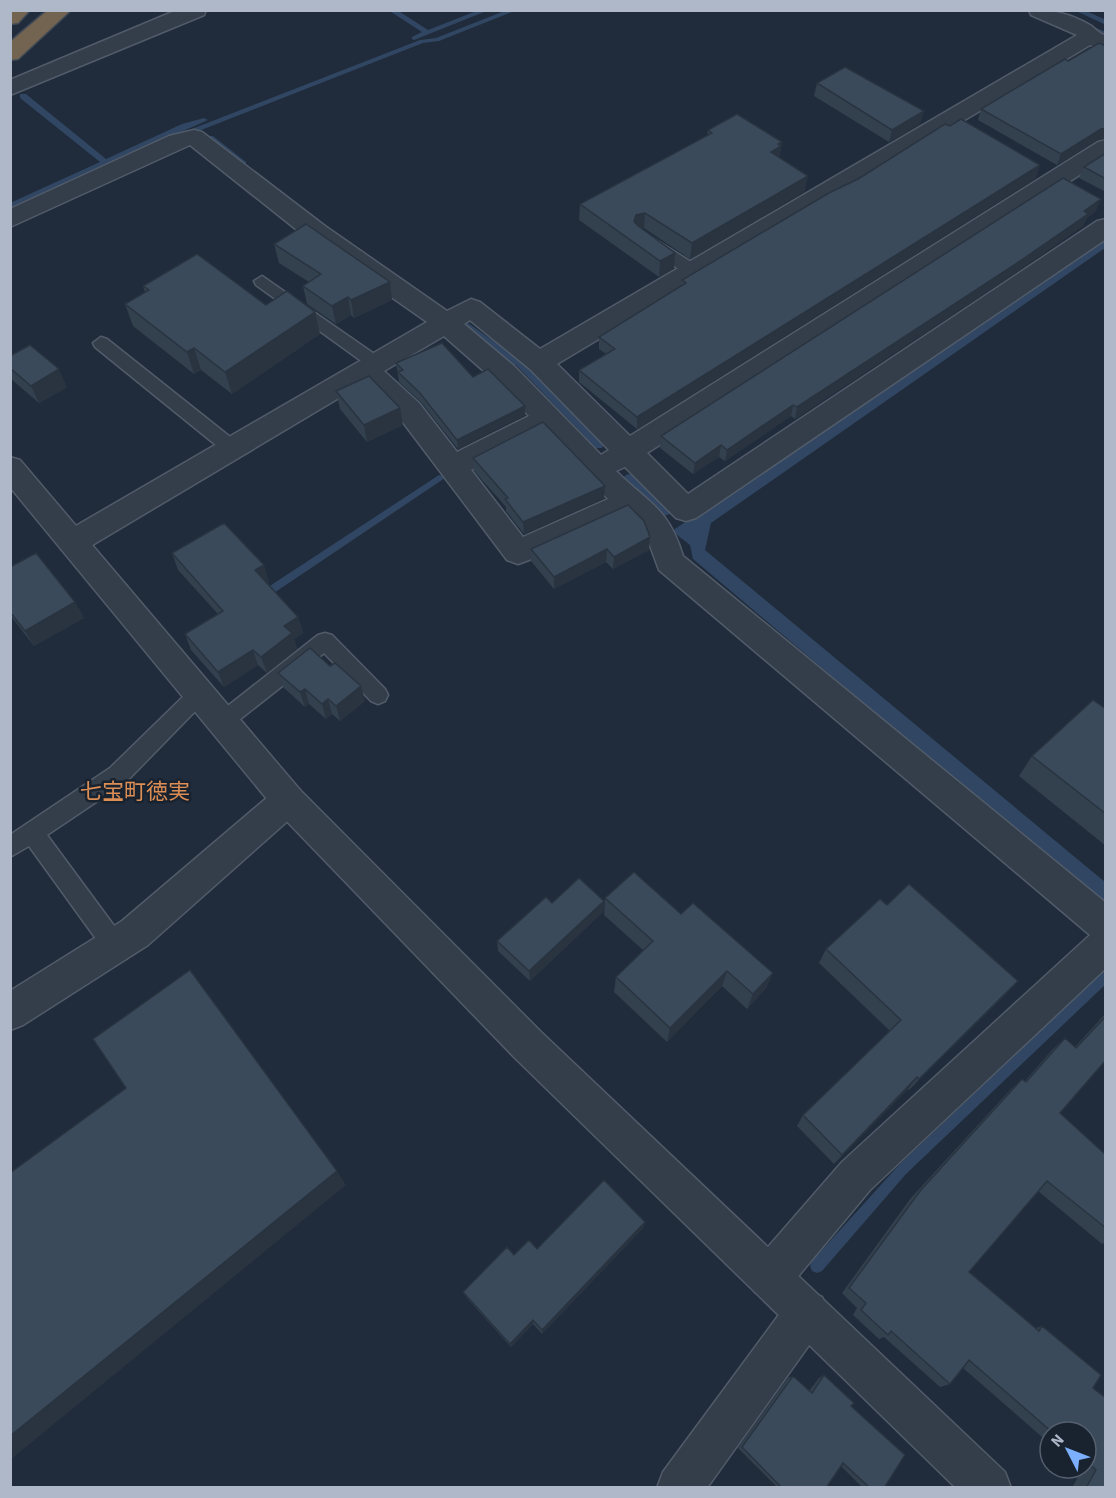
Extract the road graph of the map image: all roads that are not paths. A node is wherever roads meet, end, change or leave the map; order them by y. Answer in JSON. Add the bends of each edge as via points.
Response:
{"nodes":[{"id":1,"x":20,"y":10,"type":"edge"},
{"id":2,"x":61,"y":10,"type":"edge"},
{"id":3,"x":196,"y":10,"type":"edge"},
{"id":4,"x":1039,"y":10,"type":"edge"},
{"id":5,"x":10,"y":18,"type":"edge"},
{"id":6,"x":1097,"y":40,"type":"edge"},
{"id":7,"x":10,"y":54,"type":"edge"},
{"id":8,"x":10,"y":88,"type":"edge"},
{"id":9,"x":1106,"y":147,"type":"edge"},
{"id":10,"x":10,"y":219,"type":"edge"},
{"id":11,"x":1106,"y":227,"type":"edge"},
{"id":12,"x":643,"y":235,"type":"edge"},
{"id":13,"x":693,"y":271,"type":"junction"},
{"id":14,"x":262,"y":281,"type":"dead end"},
{"id":15,"x":446,"y":323,"type":"junction"},
{"id":16,"x":101,"y":343,"type":"dead end"},
{"id":17,"x":539,"y":362,"type":"junction"},
{"id":18,"x":372,"y":367,"type":"junction"},
{"id":19,"x":549,"y":418,"type":"junction"},
{"id":20,"x":232,"y":448,"type":"junction"},
{"id":21,"x":628,"y":452,"type":"junction"},
{"id":22,"x":10,"y":467,"type":"edge"},
{"id":23,"x":453,"y":467,"type":"junction"},
{"id":24,"x":599,"y":470,"type":"junction"},
{"id":25,"x":629,"y":502,"type":"junction"},
{"id":26,"x":686,"y":510,"type":"junction"},
{"id":27,"x":660,"y":530,"type":"junction"},
{"id":28,"x":73,"y":542,"type":"junction"},
{"id":29,"x":199,"y":694,"type":"junction"},
{"id":30,"x":378,"y":695,"type":"dead end"},
{"id":31,"x":222,"y":722,"type":"junction"},
{"id":32,"x":288,"y":800,"type":"junction"},
{"id":33,"x":32,"y":832,"type":"junction"},
{"id":34,"x":10,"y":847,"type":"edge"},
{"id":35,"x":1106,"y":926,"type":"edge"},
{"id":36,"x":1106,"y":944,"type":"edge"},
{"id":37,"x":115,"y":946,"type":"junction"},
{"id":38,"x":10,"y":1012,"type":"edge"},
{"id":39,"x":770,"y":1276,"type":"junction"},
{"id":40,"x":807,"y":1312,"type":"junction"},
{"id":41,"x":679,"y":1488,"type":"edge"},
{"id":42,"x":989,"y":1488,"type":"edge"}],
"edges":[{"from":1,"to":5,"type":"highway"},
{"from":2,"to":7,"type":"highway"},
{"from":3,"to":8,"type":"street"},
{"from":4,"to":6,"type":"street"},
{"from":6,"to":13,"type":"street","via":[[962,123]]},
{"from":9,"to":21,"type":"street"},
{"from":10,"to":15,"type":"street","via":[[177,141],[194,137],[316,232]]},
{"from":11,"to":26,"type":"street"},
{"from":12,"to":13,"type":"lane"},
{"from":13,"to":17,"type":"street"},
{"from":14,"to":18,"type":"lane"},
{"from":15,"to":17,"type":"street","via":[[471,308]]},
{"from":15,"to":18,"type":"street"},
{"from":15,"to":19,"type":"street"},
{"from":16,"to":20,"type":"lane"},
{"from":17,"to":21,"type":"street"},
{"from":18,"to":20,"type":"street"},
{"from":18,"to":23,"type":"street"},
{"from":19,"to":23,"type":"street"},
{"from":19,"to":24,"type":"street"},
{"from":20,"to":28,"type":"street"},
{"from":21,"to":24,"type":"street"},
{"from":21,"to":26,"type":"street"},
{"from":22,"to":28,"type":"street"},
{"from":23,"to":25,"type":"street","via":[[518,552]]},
{"from":24,"to":25,"type":"street"},
{"from":25,"to":27,"type":"street","via":[[640,506]]},
{"from":26,"to":27,"type":"street"},
{"from":27,"to":35,"type":"street","via":[[670,562]]},
{"from":28,"to":29,"type":"street"},
{"from":29,"to":31,"type":"street"},
{"from":29,"to":33,"type":"lane","via":[[118,775]]},
{"from":30,"to":31,"type":"lane","via":[[325,641]]},
{"from":31,"to":32,"type":"street"},
{"from":32,"to":37,"type":"street"},
{"from":32,"to":39,"type":"street","via":[[527,1044]]},
{"from":33,"to":34,"type":"lane"},
{"from":33,"to":37,"type":"lane"},
{"from":36,"to":39,"type":"street","via":[[856,1176]]},
{"from":37,"to":38,"type":"street"},
{"from":39,"to":40,"type":"street"},
{"from":40,"to":41,"type":"street"},
{"from":40,"to":42,"type":"street"}]}
